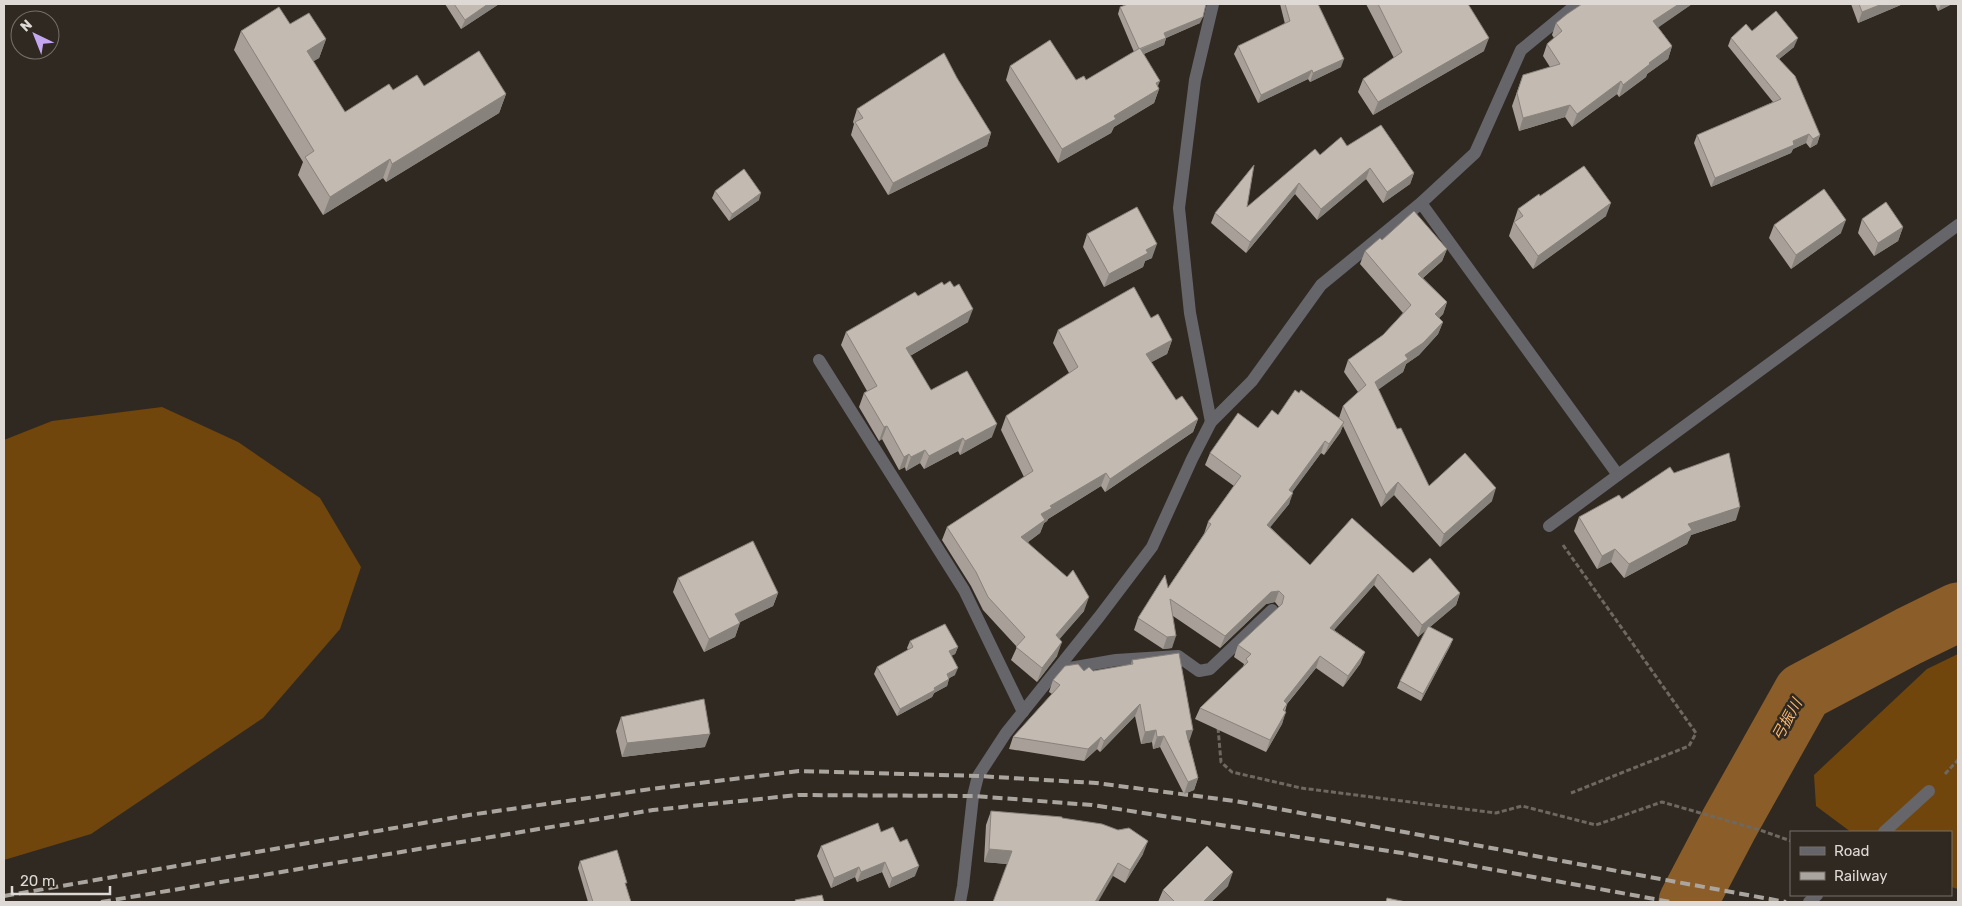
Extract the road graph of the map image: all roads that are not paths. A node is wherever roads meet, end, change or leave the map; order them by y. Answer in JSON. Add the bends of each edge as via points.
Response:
{"nodes":[{"id":1,"x":1213,"y":4,"type":"edge"},
{"id":2,"x":1577,"y":4,"type":"edge"},
{"id":3,"x":1421,"y":203,"type":"junction"},
{"id":4,"x":1958,"y":225,"type":"edge"},
{"id":5,"x":819,"y":360,"type":"dead end"},
{"id":6,"x":1211,"y":422,"type":"junction"},
{"id":7,"x":1618,"y":475,"type":"junction"},
{"id":8,"x":1550,"y":526,"type":"road end"},
{"id":9,"x":1272,"y":610,"type":"edge"},
{"id":10,"x":1056,"y":670,"type":"junction"},
{"id":11,"x":1023,"y":712,"type":"junction"},
{"id":12,"x":1928,"y":791,"type":"dead end"},
{"id":13,"x":1885,"y":831,"type":"edge"},
{"id":14,"x":960,"y":902,"type":"edge"}],
"edges":[{"from":1,"to":6,"type":"street","via":[[1194,80],[1179,208],[1190,313]]},
{"from":2,"to":3,"type":"street","via":[[1521,50],[1475,154]]},
{"from":3,"to":6,"type":"street","via":[[1322,285],[1252,381]]},
{"from":3,"to":7,"type":"street"},
{"from":4,"to":7,"type":"street"},
{"from":5,"to":11,"type":"street","via":[[964,590]]},
{"from":6,"to":10,"type":"street","via":[[1152,547]]},
{"from":7,"to":8,"type":"street"},
{"from":9,"to":10,"type":"street","via":[[1210,669],[1199,671],[1178,656],[1116,660]]},
{"from":10,"to":11,"type":"street"},
{"from":11,"to":14,"type":"street","via":[[978,776]]},
{"from":12,"to":13,"type":"street"}]}
